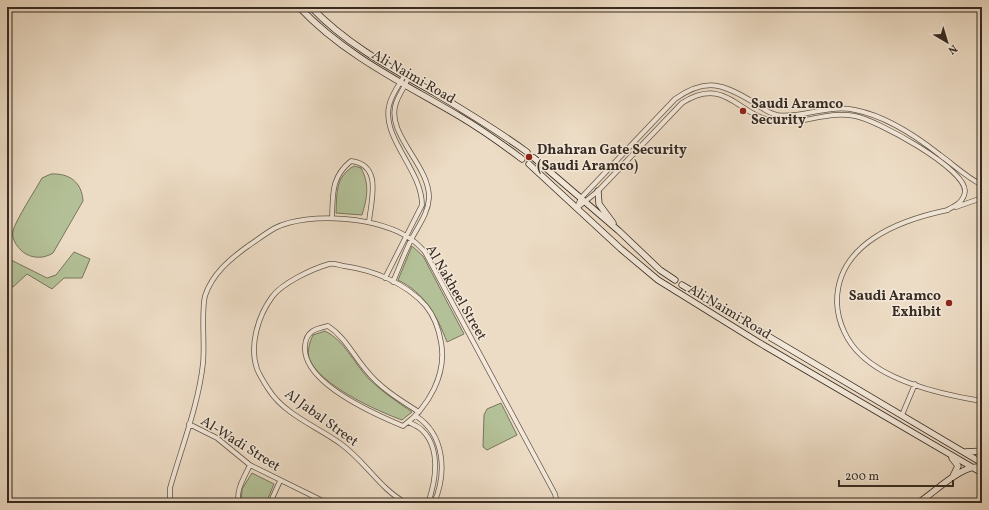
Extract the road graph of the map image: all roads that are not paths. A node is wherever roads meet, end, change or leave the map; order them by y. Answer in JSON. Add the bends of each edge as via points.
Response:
{"nodes":[{"id":1,"x":299,"y":7,"type":"edge"},
{"id":2,"x":311,"y":7,"type":"edge"},
{"id":3,"x":406,"y":77,"type":"junction"},
{"id":4,"x":403,"y":84,"type":"junction"},
{"id":5,"x":731,"y":89,"type":"junction"},
{"id":6,"x":728,"y":97,"type":"junction"},
{"id":7,"x":764,"y":109,"type":"junction"},
{"id":8,"x":761,"y":118,"type":"junction"},
{"id":9,"x":518,"y":146,"type":"junction"},
{"id":10,"x":514,"y":152,"type":"junction"},
{"id":11,"x":528,"y":152,"type":"dead end"},
{"id":12,"x":534,"y":158,"type":"dead end"},
{"id":13,"x":522,"y":159,"type":"dead end"},
{"id":14,"x":540,"y":162,"type":"junction"},
{"id":15,"x":982,"y":185,"type":"edge"},
{"id":16,"x":598,"y":192,"type":"junction"},
{"id":17,"x":982,"y":198,"type":"edge"},
{"id":18,"x":583,"y":200,"type":"junction"},
{"id":19,"x":577,"y":208,"type":"junction"},
{"id":20,"x":947,"y":210,"type":"junction"},
{"id":21,"x":332,"y":218,"type":"junction"},
{"id":22,"x":369,"y":222,"type":"junction"},
{"id":23,"x":619,"y":231,"type":"junction"},
{"id":24,"x":406,"y":236,"type":"junction"},
{"id":25,"x":411,"y":239,"type":"junction"},
{"id":26,"x":385,"y":278,"type":"junction"},
{"id":27,"x":675,"y":280,"type":"dead end"},
{"id":28,"x":393,"y":282,"type":"junction"},
{"id":29,"x":682,"y":285,"type":"dead end"},
{"id":30,"x":915,"y":384,"type":"junction"},
{"id":31,"x":982,"y":401,"type":"edge"},
{"id":32,"x":419,"y":412,"type":"junction"},
{"id":33,"x":902,"y":415,"type":"junction"},
{"id":34,"x":416,"y":416,"type":"junction"},
{"id":35,"x":408,"y":422,"type":"junction"},
{"id":36,"x":189,"y":424,"type":"junction"},
{"id":37,"x":940,"y":449,"type":"junction"},
{"id":38,"x":982,"y":451,"type":"edge"},
{"id":39,"x":962,"y":452,"type":"junction"},
{"id":40,"x":982,"y":464,"type":"edge"},
{"id":41,"x":250,"y":465,"type":"junction"},
{"id":42,"x":971,"y":467,"type":"junction"},
{"id":43,"x":982,"y":473,"type":"edge"},
{"id":44,"x":280,"y":481,"type":"junction"},
{"id":45,"x":943,"y":486,"type":"junction"},
{"id":46,"x":170,"y":503,"type":"edge"},
{"id":47,"x":239,"y":503,"type":"edge"},
{"id":48,"x":270,"y":503,"type":"edge"},
{"id":49,"x":323,"y":503,"type":"edge"},
{"id":50,"x":406,"y":503,"type":"edge"},
{"id":51,"x":428,"y":503,"type":"edge"},
{"id":52,"x":434,"y":503,"type":"edge"},
{"id":53,"x":557,"y":503,"type":"edge"},
{"id":54,"x":918,"y":503,"type":"edge"}],
"edges":[{"from":1,"to":4,"type":"main road","name":"Ali Naimi Road","via":[[346,49]]},
{"from":2,"to":3,"type":"main road","name":"Ali Naimi Road","via":[[347,40]]},
{"from":3,"to":4,"type":"street"},
{"from":3,"to":9,"type":"main road","name":"Ali Naimi Road","via":[[485,122]]},
{"from":4,"to":10,"type":"main road","name":"Ali Naimi Road"},
{"from":4,"to":24,"type":"street","via":[[390,102],[388,121],[422,194],[420,211]]},
{"from":4,"to":25,"type":"street","via":[[396,103],[395,120],[423,174],[429,197],[424,217]]},
{"from":5,"to":6,"type":"street","via":[[732,94]]},
{"from":5,"to":7,"type":"street"},
{"from":5,"to":18,"type":"street","via":[[704,86],[675,99]]},
{"from":6,"to":8,"type":"street"},
{"from":6,"to":16,"type":"street","via":[[708,94],[694,96],[682,103]]},
{"from":7,"to":8,"type":"street","via":[[759,112]]},
{"from":7,"to":15,"type":"street","via":[[783,115],[834,108],[869,114],[909,133]]},
{"from":8,"to":20,"type":"street","via":[[785,122],[838,114],[857,116],[878,123],[921,148],[961,180],[965,191],[962,200]]},
{"from":9,"to":10,"type":"main road","via":[[519,151]]},
{"from":9,"to":11,"type":"main road","name":"Ali Naimi Road"},
{"from":10,"to":13,"type":"main road","name":"Ali Naimi Road"},
{"from":12,"to":14,"type":"main road","name":"Ali Naimi Road"},
{"from":14,"to":18,"type":"main road","name":"Ali Naimi Road"},
{"from":14,"to":19,"type":"main road","name":"Ali Naimi Road","via":[[532,166]]},
{"from":16,"to":18,"type":"street"},
{"from":16,"to":23,"type":"main road","via":[[597,201],[601,209]]},
{"from":17,"to":20,"type":"street"},
{"from":18,"to":19,"type":"street"},
{"from":18,"to":23,"type":"main road","name":"Ali Naimi Road"},
{"from":19,"to":37,"type":"main road","name":"Ali Naimi Road","via":[[643,268],[676,292]]},
{"from":20,"to":30,"type":"street","via":[[920,217],[869,240],[850,260],[839,284],[838,314],[845,334],[854,348],[874,365]]},
{"from":21,"to":22,"type":"street","name":"Al Nakheel Street"},
{"from":21,"to":22,"type":"street","via":[[335,180],[341,169],[351,161],[361,162],[366,166],[373,185]]},
{"from":21,"to":36,"type":"street","name":"Al Nakheel Street","via":[[301,220],[276,227],[233,257],[216,275],[205,297],[203,363]]},
{"from":22,"to":24,"type":"street","name":"Al Nakheel Street"},
{"from":23,"to":27,"type":"main road","name":"Ali Naimi Road"},
{"from":24,"to":25,"type":"street","name":"Al Nakheel Street"},
{"from":24,"to":26,"type":"street"},
{"from":25,"to":28,"type":"street"},
{"from":25,"to":53,"type":"street","name":"Al Nakheel Street","via":[[425,252],[519,423],[555,494]]},
{"from":26,"to":28,"type":"street","name":"Al Jabal Street"},
{"from":26,"to":50,"type":"street","name":"Al Jabal Street","via":[[366,269],[330,264],[299,275],[272,296],[257,325],[254,350],[257,369],[270,391],[283,406],[341,444],[358,458],[380,483]]},
{"from":28,"to":32,"type":"street","name":"Al Jabal Street","via":[[401,285],[427,307],[439,330],[443,353],[441,374]]},
{"from":29,"to":33,"type":"main road","name":"Ali Naimi Road"},
{"from":30,"to":31,"type":"street"},
{"from":30,"to":33,"type":"street"},
{"from":32,"to":34,"type":"street","name":"Al Jabal Street"},
{"from":32,"to":35,"type":"street","via":[[382,387],[334,330],[328,326],[310,331],[305,338],[305,350],[307,361],[314,372],[350,400],[369,411],[403,426]]},
{"from":33,"to":39,"type":"main road","name":"Ali Naimi Road"},
{"from":34,"to":35,"type":"street","name":"Al Jabal Street"},
{"from":34,"to":52,"type":"street","via":[[426,422],[442,454],[441,476]]},
{"from":35,"to":51,"type":"street","via":[[425,434],[434,457],[434,481]]},
{"from":36,"to":41,"type":"street","name":"Al-Wadi Street","via":[[217,438]]},
{"from":36,"to":46,"type":"street","name":"Al Nakheel Street","via":[[170,488]]},
{"from":37,"to":42,"type":"main road"},
{"from":37,"to":45,"type":"main road","via":[[958,466],[955,475]]},
{"from":38,"to":39,"type":"main road"},
{"from":39,"to":40,"type":"main road","name":"Ali Naimi Road"},
{"from":40,"to":42,"type":"main road"},
{"from":41,"to":44,"type":"street","name":"Al-Wadi Street"},
{"from":41,"to":47,"type":"street","via":[[238,491]]},
{"from":42,"to":43,"type":"main road"},
{"from":42,"to":45,"type":"main road","via":[[963,470]]},
{"from":44,"to":48,"type":"street"},
{"from":44,"to":49,"type":"street","name":"Al-Wadi Street"},
{"from":45,"to":54,"type":"main road"}]}
